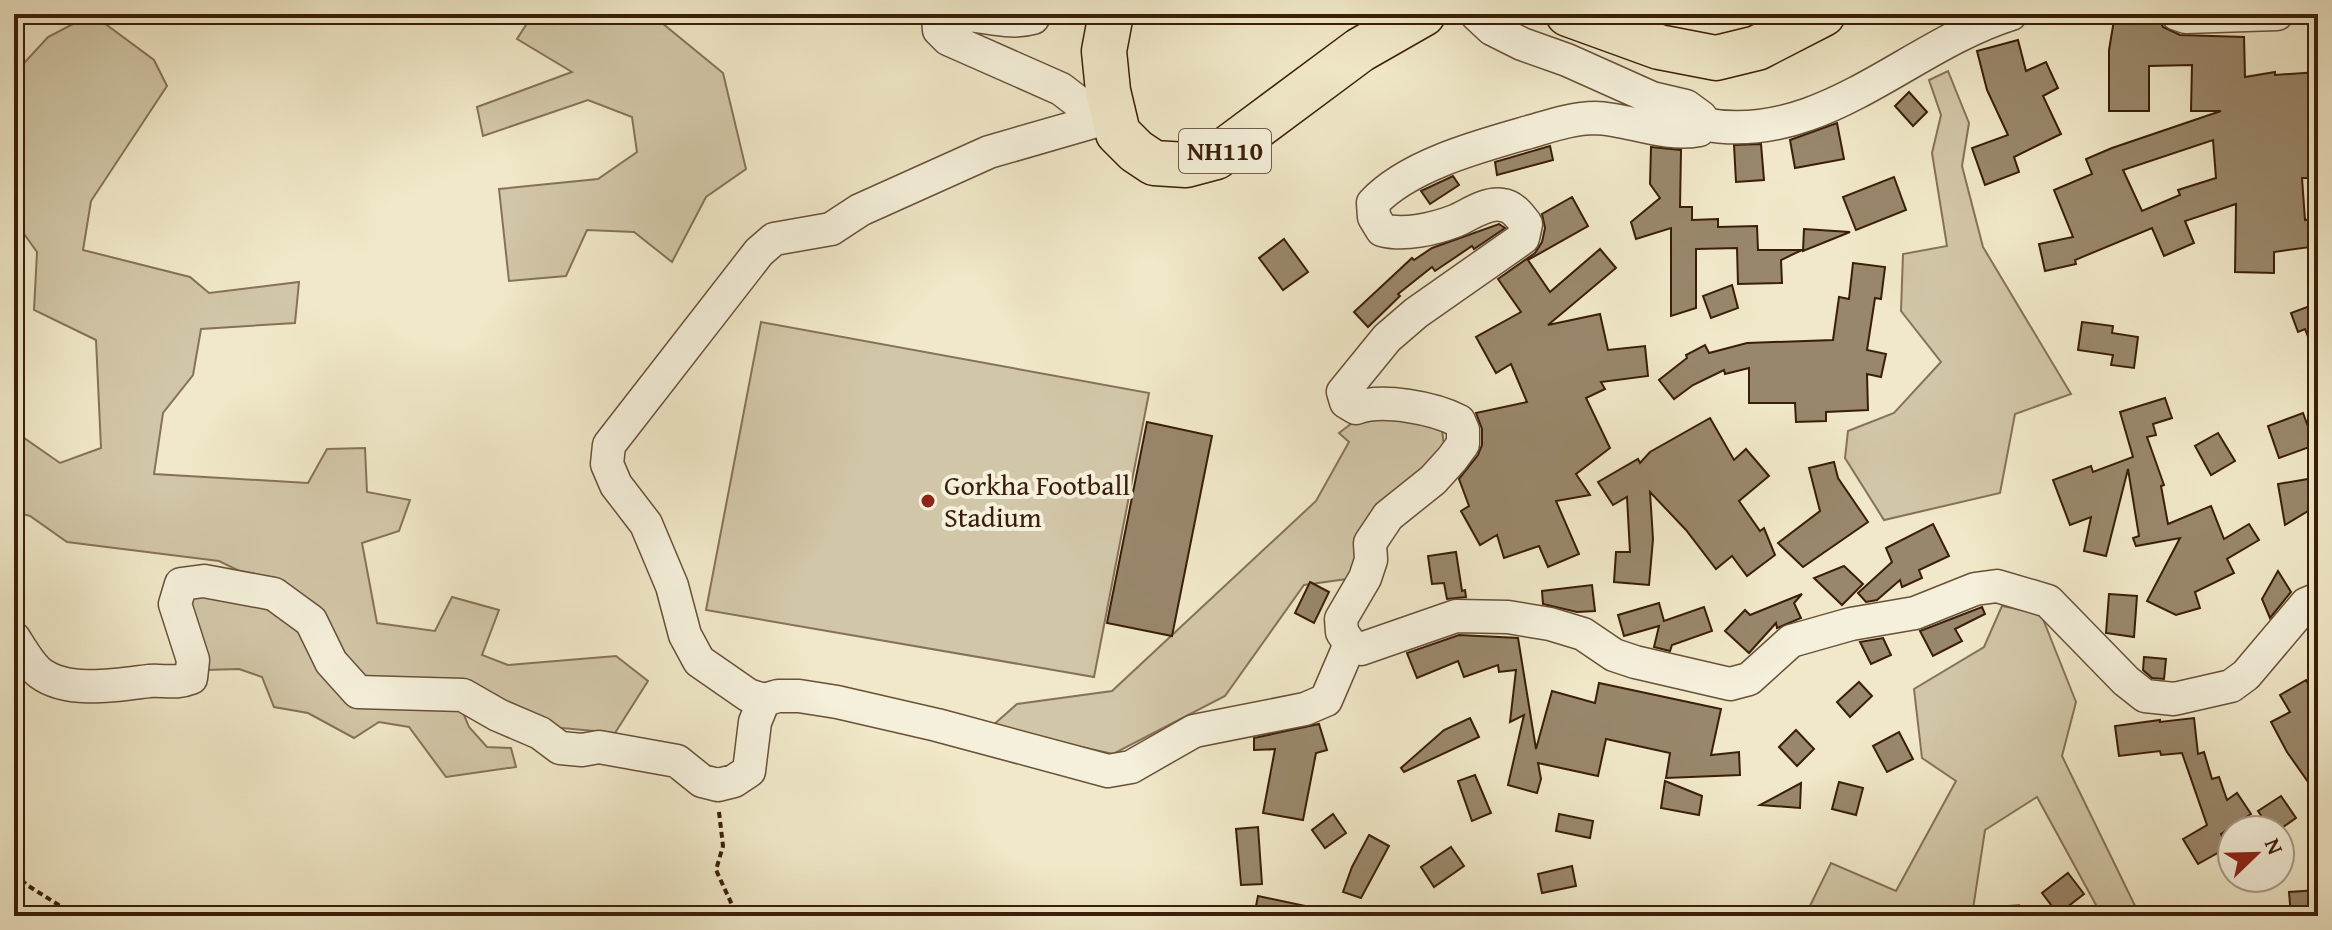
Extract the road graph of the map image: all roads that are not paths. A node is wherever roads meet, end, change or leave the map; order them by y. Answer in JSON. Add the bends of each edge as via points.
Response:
{"nodes":[{"id":1,"x":1033,"y":14,"type":"edge"},
{"id":2,"x":1111,"y":14,"type":"edge"},
{"id":3,"x":1423,"y":14,"type":"edge"},
{"id":4,"x":1476,"y":14,"type":"edge"},
{"id":5,"x":1568,"y":14,"type":"edge"},
{"id":6,"x":1823,"y":14,"type":"edge"},
{"id":7,"x":2011,"y":14,"type":"edge"},
{"id":8,"x":2177,"y":14,"type":"edge"},
{"id":9,"x":2277,"y":14,"type":"edge"},
{"id":10,"x":1702,"y":124,"type":"junction"},
{"id":11,"x":1109,"y":126,"type":"junction"},
{"id":12,"x":2318,"y":599,"type":"edge"},
{"id":13,"x":14,"y":638,"type":"edge"},
{"id":14,"x":1350,"y":644,"type":"junction"},
{"id":15,"x":764,"y":700,"type":"junction"}],
"edges":[{"from":1,"to":11,"type":"street","via":[[1020,22],[950,14],[938,18],[939,30],[948,39],[1061,89]]},
{"from":2,"to":11,"type":"highway","via":[[1104,51]]},
{"from":3,"to":11,"type":"highway","number":"NH110","via":[[1360,50],[1216,157],[1186,165],[1154,163]]},
{"from":4,"to":10,"type":"street","via":[[1522,44],[1652,98],[1686,106]]},
{"from":5,"to":6,"type":"highway","via":[[1659,47],[1716,58],[1757,48]]},
{"from":7,"to":10,"type":"street","via":[[1951,39],[1836,105],[1779,124]]},
{"from":8,"to":9,"type":"street"},
{"from":10,"to":14,"type":"street","via":[[1699,130],[1682,134],[1595,118],[1565,122],[1433,164],[1373,203],[1382,230],[1398,234],[1452,222],[1491,205],[1516,212],[1526,224],[1523,238],[1387,338],[1343,392],[1356,408],[1370,403],[1445,414],[1459,421],[1463,430],[1463,444],[1452,459],[1388,516],[1370,543],[1365,578],[1341,619]]},
{"from":11,"to":15,"type":"street","via":[[989,152],[860,210],[831,229],[774,239],[609,445],[607,464],[651,535],[699,661]]},
{"from":12,"to":14,"type":"street","via":[[2306,604],[2231,686],[2174,699],[2145,696],[2048,601],[1997,586],[1975,589],[1915,613],[1791,641],[1749,679],[1730,684],[1635,662],[1583,634],[1508,617],[1456,616],[1361,649]]},
{"from":13,"to":15,"type":"street","via":[[40,673],[70,685],[179,683],[191,678],[193,660],[175,604],[181,584],[204,581],[274,594],[311,621],[331,662],[358,692],[463,695],[560,748],[599,747],[677,761],[702,781],[718,785],[749,771],[755,722]]},
{"from":14,"to":15,"type":"street","via":[[1326,700],[1194,731],[1131,767],[1108,771],[853,706],[799,696]]}]}
